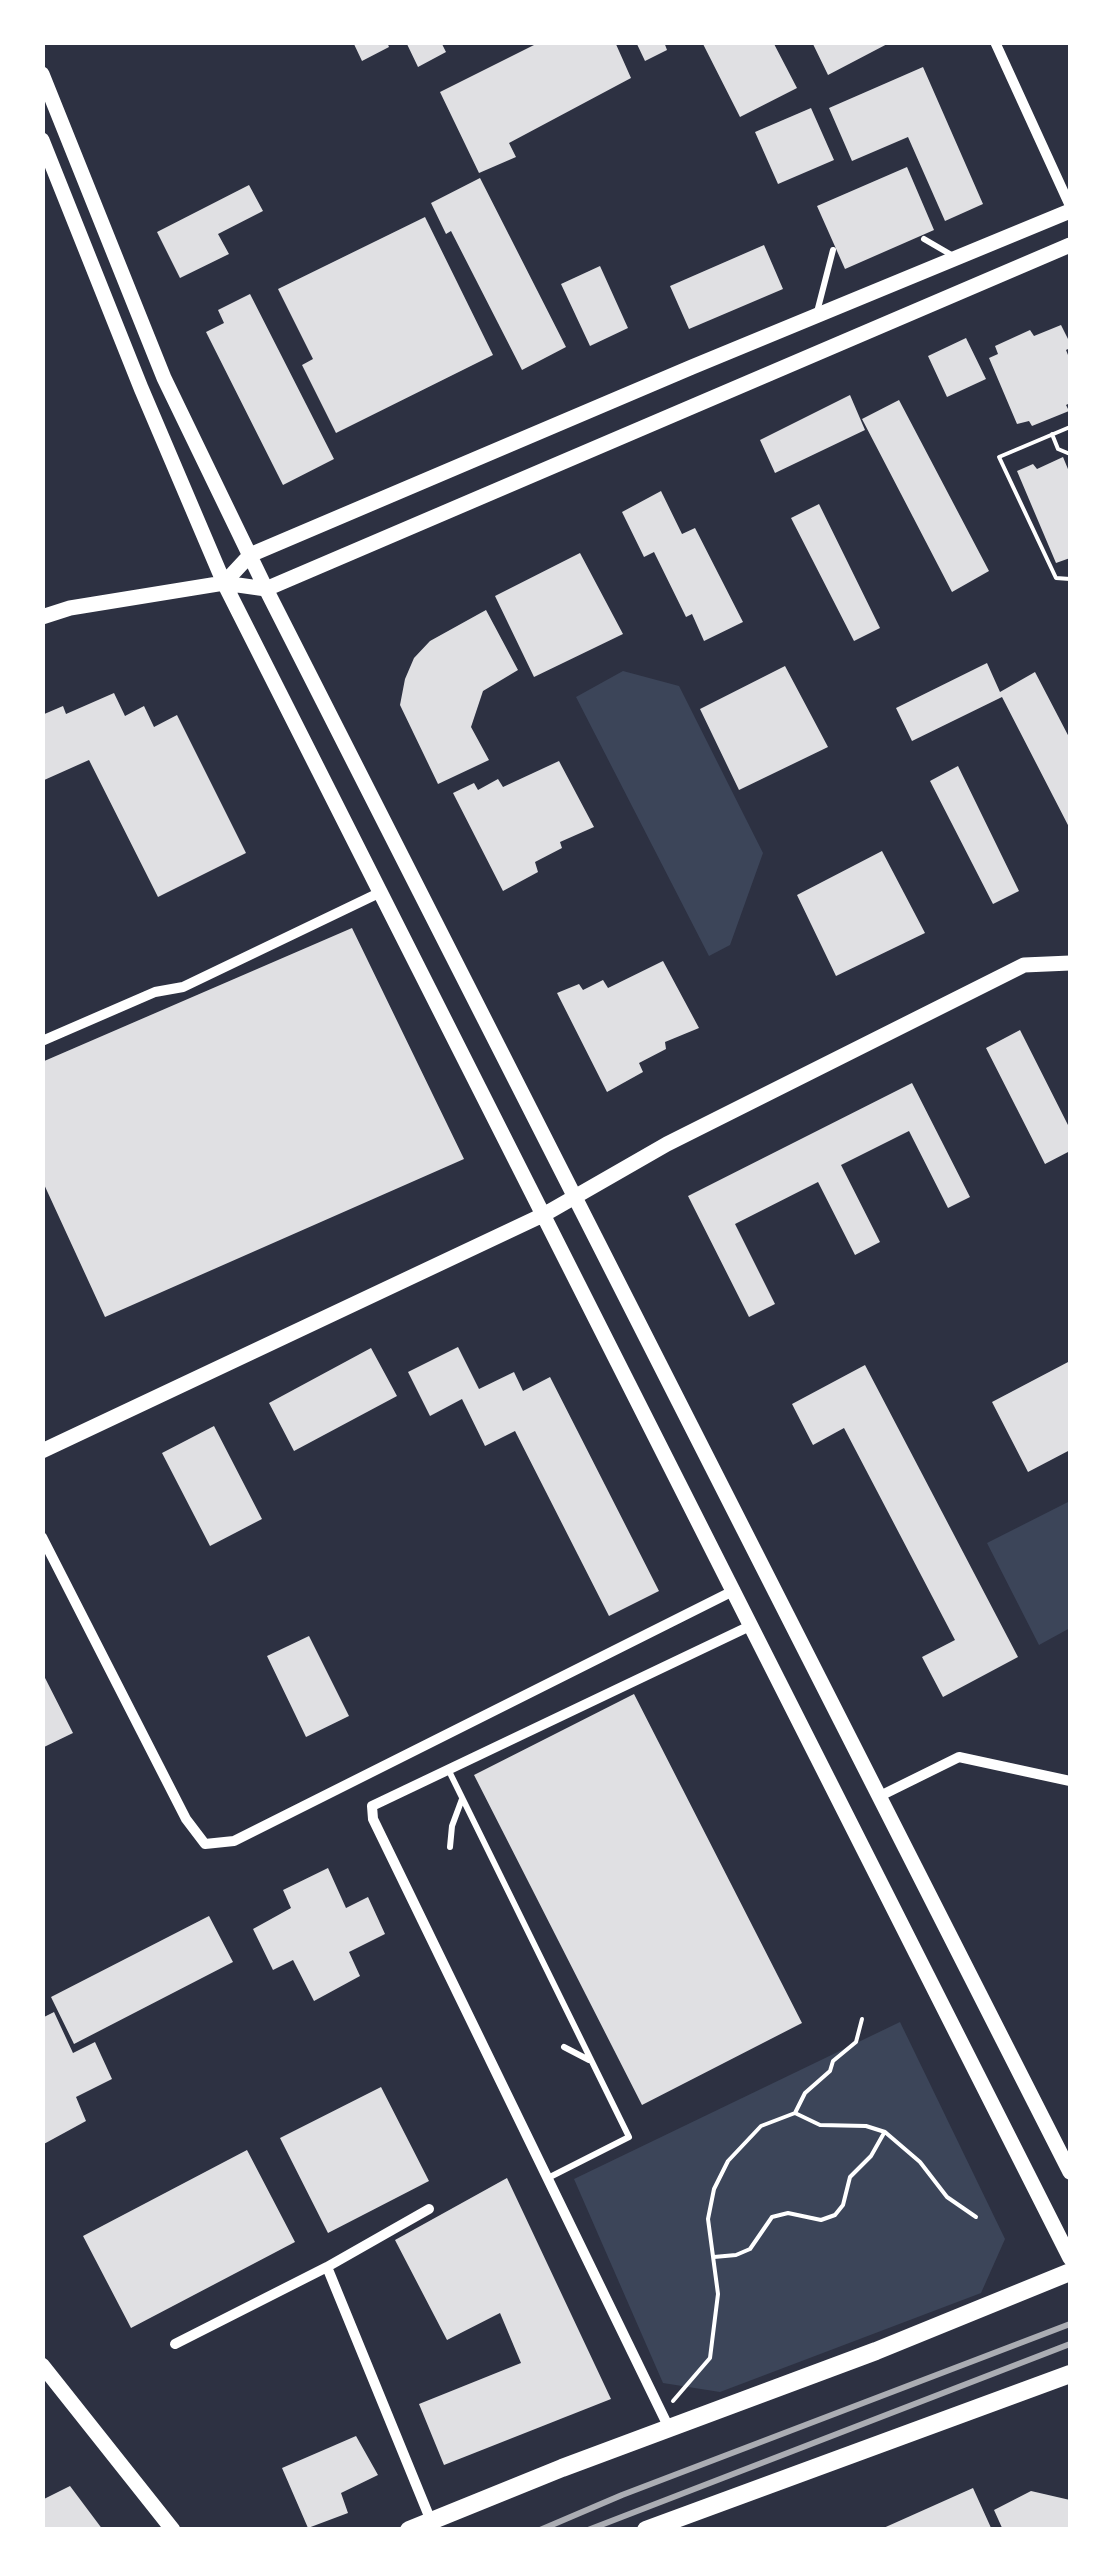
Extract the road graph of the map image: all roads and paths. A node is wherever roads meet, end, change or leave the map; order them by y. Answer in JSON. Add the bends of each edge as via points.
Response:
{"nodes":[{"id":1,"x":995,"y":42,"type":"edge"},
{"id":2,"x":42,"y":74,"type":"edge"},
{"id":3,"x":42,"y":140,"type":"edge"},
{"id":4,"x":1070,"y":209,"type":"edge"},
{"id":5,"x":924,"y":239,"type":"dead end"},
{"id":6,"x":1070,"y":244,"type":"edge"},
{"id":7,"x":833,"y":250,"type":"dead end"},
{"id":8,"x":956,"y":258,"type":"junction"},
{"id":9,"x":816,"y":316,"type":"junction"},
{"id":10,"x":1070,"y":427,"type":"edge"},
{"id":11,"x":1052,"y":434,"type":"junction"},
{"id":12,"x":1070,"y":454,"type":"edge"},
{"id":13,"x":250,"y":555,"type":"junction"},
{"id":14,"x":1070,"y":579,"type":"edge"},
{"id":15,"x":224,"y":583,"type":"junction"},
{"id":16,"x":266,"y":589,"type":"junction"},
{"id":17,"x":42,"y":617,"type":"edge"},
{"id":18,"x":381,"y":892,"type":"junction"},
{"id":19,"x":1070,"y":963,"type":"edge"},
{"id":20,"x":42,"y":1041,"type":"edge"},
{"id":21,"x":575,"y":1197,"type":"junction"},
{"id":22,"x":545,"y":1214,"type":"junction"},
{"id":23,"x":42,"y":1451,"type":"edge"},
{"id":24,"x":42,"y":1537,"type":"edge"},
{"id":25,"x":734,"y":1590,"type":"junction"},
{"id":26,"x":752,"y":1625,"type":"junction"},
{"id":27,"x":448,"y":1768,"type":"junction"},
{"id":28,"x":1070,"y":1781,"type":"edge"},
{"id":29,"x":880,"y":1796,"type":"junction"},
{"id":30,"x":462,"y":1798,"type":"junction"},
{"id":31,"x":450,"y":1847,"type":"dead end"},
{"id":32,"x":862,"y":2019,"type":"dead end"},
{"id":33,"x":564,"y":2047,"type":"dead end"},
{"id":34,"x":592,"y":2061,"type":"junction"},
{"id":35,"x":795,"y":2113,"type":"junction"},
{"id":36,"x":885,"y":2132,"type":"junction"},
{"id":37,"x":1070,"y":2172,"type":"edge"},
{"id":38,"x":548,"y":2178,"type":"junction"},
{"id":39,"x":429,"y":2209,"type":"dead end"},
{"id":40,"x":976,"y":2217,"type":"dead end"},
{"id":41,"x":714,"y":2257,"type":"junction"},
{"id":42,"x":1070,"y":2258,"type":"edge"},
{"id":43,"x":328,"y":2267,"type":"junction"},
{"id":44,"x":1070,"y":2272,"type":"edge"},
{"id":45,"x":175,"y":2344,"type":"dead end"},
{"id":46,"x":42,"y":2365,"type":"edge"},
{"id":47,"x":1070,"y":2374,"type":"edge"},
{"id":48,"x":660,"y":2408,"type":"junction"},
{"id":49,"x":669,"y":2428,"type":"junction"},
{"id":50,"x":431,"y":2521,"type":"junction"},
{"id":51,"x":173,"y":2530,"type":"edge"},
{"id":52,"x":409,"y":2530,"type":"edge"},
{"id":53,"x":646,"y":2530,"type":"edge"}],
"edges":[{"from":1,"to":4,"type":"street"},
{"from":2,"to":13,"type":"street","via":[[164,378]]},
{"from":3,"to":15,"type":"street"},
{"from":4,"to":8,"type":"street"},
{"from":5,"to":8,"type":"lane"},
{"from":6,"to":16,"type":"street"},
{"from":7,"to":9,"type":"lane"},
{"from":8,"to":9,"type":"street"},
{"from":9,"to":13,"type":"street"},
{"from":10,"to":11,"type":"path"},
{"from":11,"to":12,"type":"path"},
{"from":11,"to":14,"type":"path","via":[[999,457],[1056,578]]},
{"from":13,"to":15,"type":"street"},
{"from":13,"to":16,"type":"street"},
{"from":15,"to":16,"type":"street"},
{"from":15,"to":17,"type":"street"},
{"from":15,"to":18,"type":"street"},
{"from":16,"to":21,"type":"street"},
{"from":18,"to":20,"type":"street","via":[[183,987],[155,992]]},
{"from":18,"to":22,"type":"street"},
{"from":19,"to":21,"type":"street","via":[[1024,965]]},
{"from":21,"to":22,"type":"street"},
{"from":21,"to":29,"type":"street"},
{"from":22,"to":23,"type":"street"},
{"from":22,"to":25,"type":"street"},
{"from":24,"to":25,"type":"street","via":[[186,1820],[205,1844],[234,1841]]},
{"from":25,"to":26,"type":"street"},
{"from":26,"to":27,"type":"street"},
{"from":26,"to":42,"type":"street"},
{"from":27,"to":30,"type":"lane"},
{"from":27,"to":38,"type":"street","via":[[372,1806],[374,1820]]},
{"from":28,"to":29,"type":"street","via":[[959,1757]]},
{"from":29,"to":37,"type":"street"},
{"from":30,"to":31,"type":"lane"},
{"from":30,"to":34,"type":"lane"},
{"from":32,"to":35,"type":"path","via":[[856,2042],[833,2061]]},
{"from":33,"to":34,"type":"lane"},
{"from":34,"to":38,"type":"lane","via":[[629,2137]]},
{"from":35,"to":36,"type":"path","via":[[820,2125]]},
{"from":35,"to":41,"type":"path","via":[[761,2126],[728,2161],[708,2218]]},
{"from":36,"to":40,"type":"path","via":[[947,2198]]},
{"from":36,"to":41,"type":"path","via":[[850,2178],[844,2206],[834,2216],[772,2217],[750,2249]]},
{"from":38,"to":48,"type":"street"},
{"from":39,"to":43,"type":"street"},
{"from":41,"to":48,"type":"path","via":[[718,2294],[710,2358]]},
{"from":43,"to":45,"type":"street"},
{"from":43,"to":50,"type":"street"},
{"from":44,"to":49,"type":"main road"},
{"from":46,"to":51,"type":"street"},
{"from":47,"to":53,"type":"main road"},
{"from":48,"to":49,"type":"street"},
{"from":49,"to":50,"type":"main road"},
{"from":50,"to":52,"type":"main road"}]}
